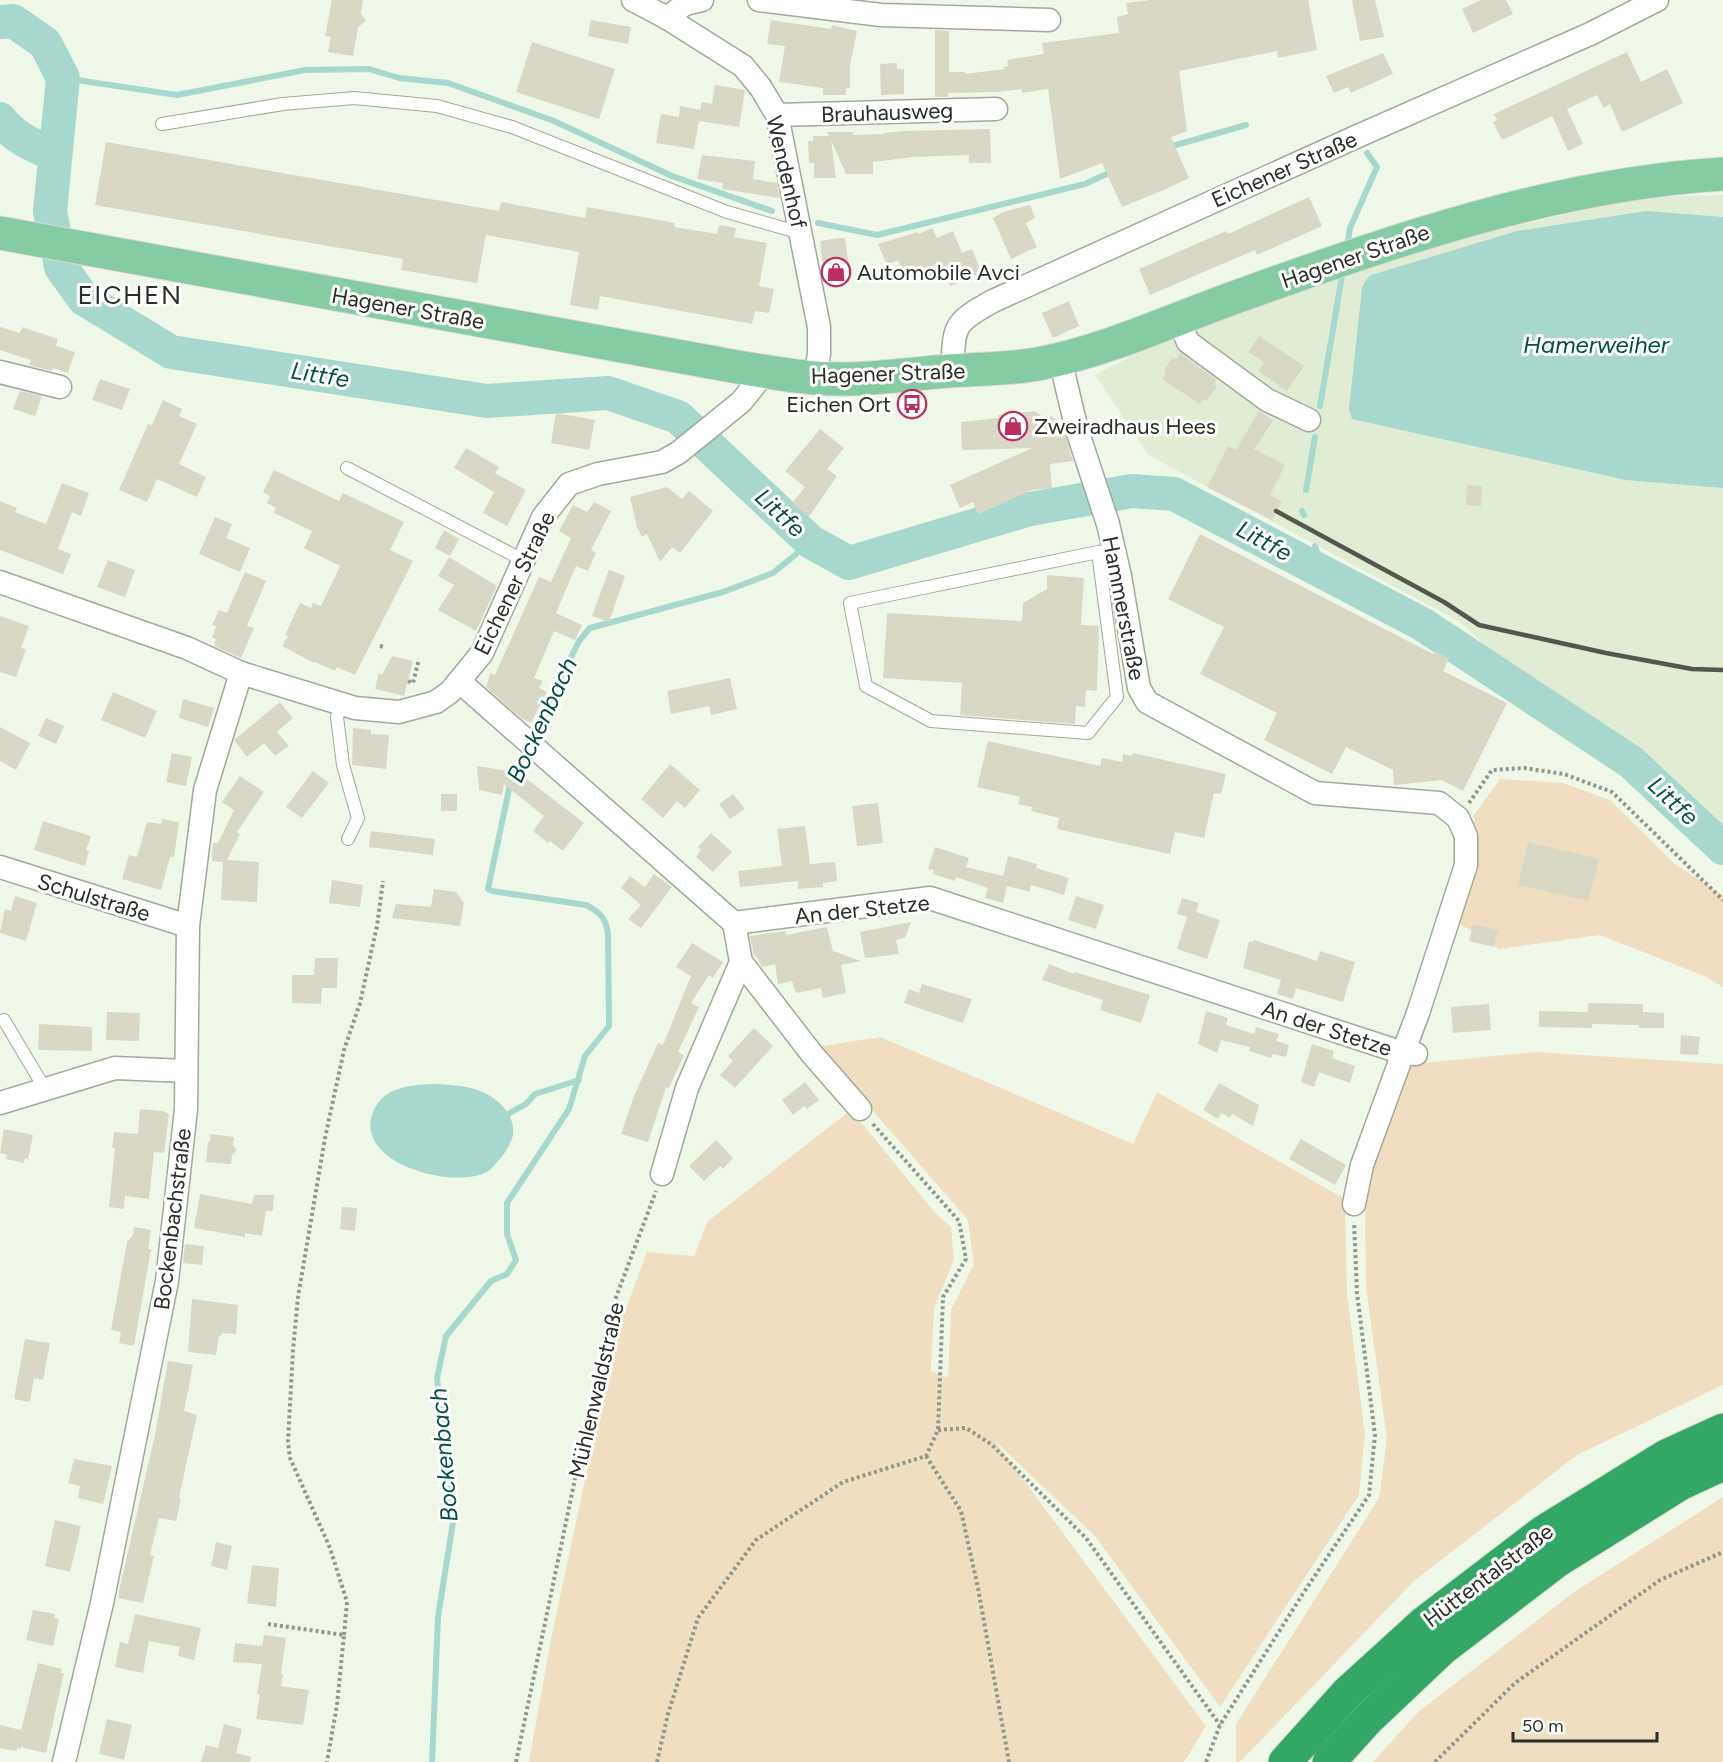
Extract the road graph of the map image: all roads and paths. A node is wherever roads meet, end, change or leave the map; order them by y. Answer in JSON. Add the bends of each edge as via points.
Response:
{"nodes":[{"id":1,"x":633,"y":0,"type":"edge"},
{"id":2,"x":702,"y":0,"type":"edge"},
{"id":3,"x":759,"y":0,"type":"edge"},
{"id":4,"x":1657,"y":0,"type":"edge"},
{"id":5,"x":667,"y":18,"type":"junction"},
{"id":6,"x":1049,"y":20,"type":"dead end"},
{"id":7,"x":996,"y":109,"type":"dead end"},
{"id":8,"x":777,"y":115,"type":"junction"},
{"id":9,"x":162,"y":124,"type":"dead end"},
{"id":10,"x":1723,"y":174,"type":"edge"},
{"id":11,"x":801,"y":233,"type":"junction"},
{"id":12,"x":9,"y":235,"type":"edge"},
{"id":13,"x":1178,"y":318,"type":"junction"},
{"id":14,"x":1060,"y":359,"type":"junction"},
{"id":15,"x":766,"y":371,"type":"junction"},
{"id":16,"x":952,"y":371,"type":"junction"},
{"id":17,"x":0,"y":372,"type":"edge"},
{"id":18,"x":815,"y":378,"type":"junction"},
{"id":19,"x":60,"y":387,"type":"dead end"},
{"id":20,"x":1309,"y":420,"type":"dead end"},
{"id":21,"x":347,"y":468,"type":"dead end"},
{"id":22,"x":1106,"y":551,"type":"junction"},
{"id":23,"x":524,"y":560,"type":"junction"},
{"id":24,"x":0,"y":582,"type":"edge"},
{"id":25,"x":418,"y":659,"type":"dead end"},
{"id":26,"x":241,"y":673,"type":"junction"},
{"id":27,"x":408,"y":681,"type":"dead end"},
{"id":28,"x":460,"y":682,"type":"junction"},
{"id":29,"x":342,"y":704,"type":"junction"},
{"id":30,"x":1458,"y":818,"type":"junction"},
{"id":31,"x":348,"y":839,"type":"dead end"},
{"id":32,"x":0,"y":867,"type":"edge"},
{"id":33,"x":383,"y":881,"type":"dead end"},
{"id":34,"x":1723,"y":900,"type":"edge"},
{"id":35,"x":734,"y":922,"type":"junction"},
{"id":36,"x":188,"y":926,"type":"junction"},
{"id":37,"x":741,"y":962,"type":"junction"},
{"id":38,"x":4,"y":1020,"type":"dead end"},
{"id":39,"x":1410,"y":1053,"type":"junction"},
{"id":40,"x":186,"y":1071,"type":"junction"},
{"id":41,"x":45,"y":1089,"type":"junction"},
{"id":42,"x":0,"y":1103,"type":"edge"},
{"id":43,"x":860,"y":1109,"type":"joint"},
{"id":44,"x":662,"y":1174,"type":"joint"},
{"id":45,"x":1354,"y":1204,"type":"joint"},
{"id":46,"x":938,"y":1430,"type":"junction"},
{"id":47,"x":1723,"y":1430,"type":"edge"},
{"id":48,"x":926,"y":1456,"type":"junction"},
{"id":49,"x":1723,"y":1464,"type":"edge"},
{"id":50,"x":1723,"y":1552,"type":"edge"},
{"id":51,"x":268,"y":1624,"type":"dead end"},
{"id":52,"x":344,"y":1635,"type":"junction"},
{"id":53,"x":1220,"y":1725,"type":"junction"},
{"id":54,"x":64,"y":1762,"type":"edge"},
{"id":55,"x":327,"y":1762,"type":"edge"},
{"id":56,"x":516,"y":1762,"type":"edge"},
{"id":57,"x":657,"y":1762,"type":"edge"},
{"id":58,"x":1009,"y":1762,"type":"edge"},
{"id":59,"x":1206,"y":1762,"type":"edge"},
{"id":60,"x":1285,"y":1762,"type":"edge"},
{"id":61,"x":1329,"y":1762,"type":"edge"},
{"id":62,"x":1434,"y":1762,"type":"edge"}],
"edges":[{"from":1,"to":5,"type":"street","name":"Wendenhof"},
{"from":2,"to":5,"type":"street","via":[[685,4]]},
{"from":3,"to":6,"type":"street","via":[[881,15]]},
{"from":4,"to":16,"type":"street","name":"Eichener Straße","via":[[1590,34],[986,305],[956,329]]},
{"from":5,"to":8,"type":"street","name":"Wendenhof","via":[[743,66]]},
{"from":7,"to":8,"type":"street","name":"Brauhausweg"},
{"from":8,"to":11,"type":"street","name":"Wendenhof"},
{"from":9,"to":11,"type":"lane","via":[[283,104],[354,98],[437,106],[512,127],[727,212]]},
{"from":10,"to":13,"type":"main road","name":"Hagener Straße","via":[[1636,183],[1442,227]]},
{"from":11,"to":18,"type":"street","name":"Wendenhof","via":[[819,327]]},
{"from":12,"to":15,"type":"main road","name":"Hagener Straße"},
{"from":13,"to":14,"type":"main road","name":"Hagener Straße"},
{"from":13,"to":20,"type":"street","via":[[1188,342],[1267,400]]},
{"from":14,"to":16,"type":"main road","name":"Hagener Straße"},
{"from":14,"to":22,"type":"street","name":"Hammerstraße","via":[[1077,430],[1108,524]]},
{"from":15,"to":18,"type":"main road","name":"Hagener Straße"},
{"from":15,"to":23,"type":"street","name":"Eichener Straße","via":[[741,402],[678,453],[662,462],[598,474],[569,484],[543,517]]},
{"from":16,"to":18,"type":"main road","name":"Hagener Straße"},
{"from":17,"to":19,"type":"street"},
{"from":21,"to":23,"type":"lane"},
{"from":22,"to":22,"type":"lane","via":[[1118,698],[1088,732],[931,721],[866,686],[850,603]]},
{"from":22,"to":30,"type":"street","name":"Hammerstraße","via":[[1139,688],[1146,702],[1315,793],[1439,803]]},
{"from":23,"to":28,"type":"street","name":"Eichener Straße","via":[[482,653]]},
{"from":24,"to":26,"type":"street","name":"Eichener Straße","via":[[187,648]]},
{"from":25,"to":27,"type":"path","via":[[413,683]]},
{"from":26,"to":29,"type":"street","name":"Eichener Straße"},
{"from":26,"to":36,"type":"street","name":"Bockenbachstraße","via":[[205,790]]},
{"from":28,"to":29,"type":"street","name":"Eichener Straße","via":[[436,702],[399,712]]},
{"from":28,"to":35,"type":"street"},
{"from":29,"to":31,"type":"lane","via":[[337,717],[343,765],[358,818]]},
{"from":30,"to":34,"type":"path","via":[[1492,770],[1524,768],[1564,774],[1612,792]]},
{"from":30,"to":39,"type":"street","name":"An der Stetze","via":[[1467,836],[1466,865]]},
{"from":32,"to":36,"type":"street","name":"Schulstraße"},
{"from":33,"to":52,"type":"path","via":[[360,1003],[344,1050],[325,1138],[298,1297],[288,1442],[290,1458],[330,1548],[347,1602]]},
{"from":35,"to":37,"type":"street"},
{"from":35,"to":39,"type":"street","name":"An der Stetze","via":[[930,898]]},
{"from":36,"to":40,"type":"street","name":"Bockenbachstraße"},
{"from":37,"to":43,"type":"street"},
{"from":37,"to":44,"type":"street","via":[[687,1088]]},
{"from":38,"to":41,"type":"lane"},
{"from":39,"to":45,"type":"street","name":"An der Stetze","via":[[1362,1165]]},
{"from":40,"to":41,"type":"street","via":[[115,1068]]},
{"from":40,"to":54,"type":"street","name":"Bockenbachstraße","via":[[186,1109],[167,1281],[102,1603]]},
{"from":41,"to":42,"type":"street"},
{"from":43,"to":46,"type":"path","via":[[959,1221],[966,1259],[943,1297]]},
{"from":44,"to":56,"type":"path","name":"Mühlenwaldstraße","via":[[609,1316]]},
{"from":45,"to":53,"type":"path","via":[[1357,1293],[1375,1435],[1370,1495]]},
{"from":46,"to":48,"type":"path"},
{"from":46,"to":53,"type":"path","via":[[966,1428],[991,1444],[1086,1538]]},
{"from":47,"to":60,"type":"highway","name":"Hüttentalstraße","via":[[1666,1456],[1544,1532],[1425,1622],[1347,1693]]},
{"from":48,"to":57,"type":"path","via":[[843,1482],[756,1540],[698,1618]]},
{"from":48,"to":58,"type":"path","via":[[961,1511]]},
{"from":49,"to":61,"type":"highway","name":"Hüttentalstraße","via":[[1680,1484],[1557,1561],[1442,1649]]},
{"from":50,"to":62,"type":"path","via":[[1660,1580],[1515,1683]]},
{"from":51,"to":52,"type":"path"},
{"from":52,"to":55,"type":"path"},
{"from":53,"to":59,"type":"path"}]}
